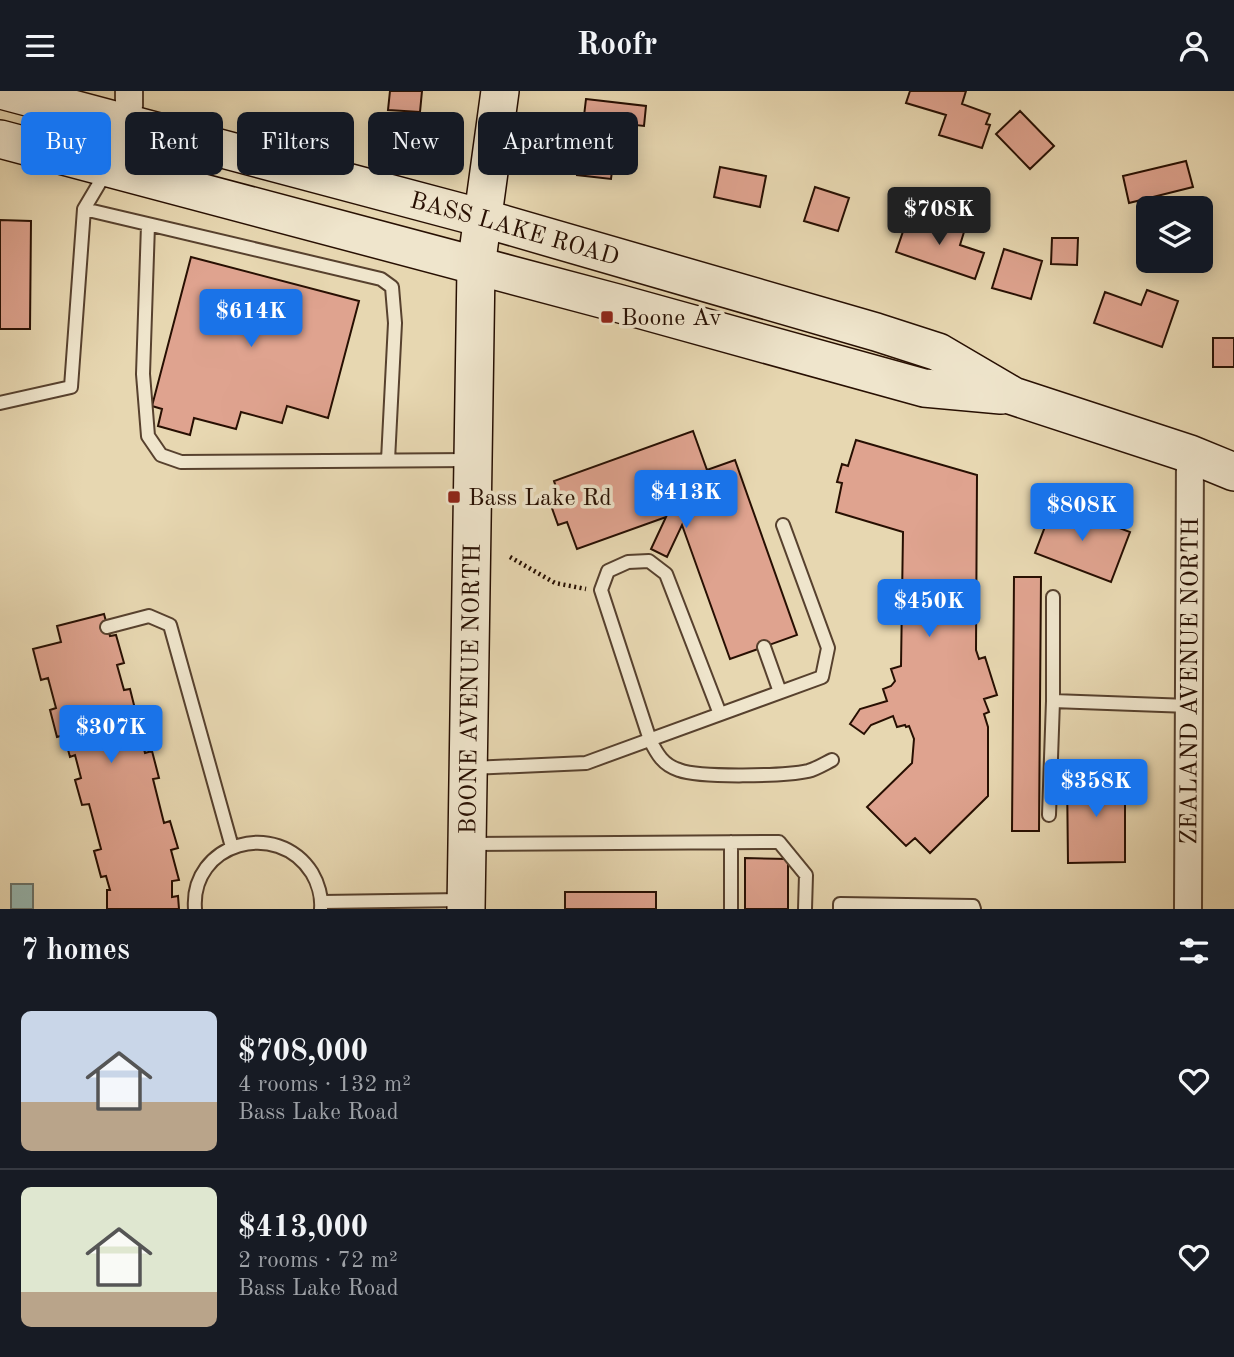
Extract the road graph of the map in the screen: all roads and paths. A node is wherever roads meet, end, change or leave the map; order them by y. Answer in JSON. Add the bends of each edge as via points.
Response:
{"nodes":[{"id":1,"x":5,"y":91,"type":"edge"},
{"id":2,"x":499,"y":91,"type":"edge"},
{"id":3,"x":127,"y":107,"type":"edge"},
{"id":4,"x":0,"y":139,"type":"edge"},
{"id":5,"x":21,"y":145,"type":"edge"},
{"id":6,"x":111,"y":159,"type":"edge"},
{"id":7,"x":111,"y":170,"type":"edge"},
{"id":8,"x":104,"y":175,"type":"edge"},
{"id":9,"x":84,"y":209,"type":"junction"},
{"id":10,"x":482,"y":218,"type":"junction"},
{"id":11,"x":148,"y":225,"type":"junction"},
{"id":12,"x":476,"y":267,"type":"junction"},
{"id":13,"x":1013,"y":396,"type":"junction"},
{"id":14,"x":0,"y":404,"type":"edge"},
{"id":15,"x":1190,"y":454,"type":"junction"},
{"id":16,"x":388,"y":460,"type":"junction"},
{"id":17,"x":474,"y":460,"type":"junction"},
{"id":18,"x":1234,"y":472,"type":"edge"},
{"id":19,"x":783,"y":524,"type":"dead end"},
{"id":20,"x":510,"y":557,"type":"dead end"},
{"id":21,"x":601,"y":590,"type":"junction"},
{"id":22,"x":1053,"y":597,"type":"dead end"},
{"id":23,"x":107,"y":627,"type":"dead end"},
{"id":24,"x":764,"y":647,"type":"dead end"},
{"id":25,"x":780,"y":692,"type":"junction"},
{"id":26,"x":1053,"y":701,"type":"junction"},
{"id":27,"x":1189,"y":706,"type":"junction"},
{"id":28,"x":720,"y":714,"type":"junction"},
{"id":29,"x":650,"y":740,"type":"junction"},
{"id":30,"x":832,"y":760,"type":"dead end"},
{"id":31,"x":467,"y":768,"type":"junction"},
{"id":32,"x":1049,"y":814,"type":"dead end"},
{"id":33,"x":731,"y":842,"type":"junction"},
{"id":34,"x":466,"y":844,"type":"junction"},
{"id":35,"x":232,"y":847,"type":"junction"},
{"id":36,"x":466,"y":904,"type":"edge"},
{"id":37,"x":321,"y":905,"type":"edge"},
{"id":38,"x":195,"y":909,"type":"edge"},
{"id":39,"x":731,"y":909,"type":"edge"},
{"id":40,"x":805,"y":909,"type":"edge"},
{"id":41,"x":840,"y":909,"type":"edge"},
{"id":42,"x":974,"y":909,"type":"edge"},
{"id":43,"x":1188,"y":909,"type":"edge"}],
"edges":[{"from":1,"to":3,"type":"main road","name":"BASS LAKE ROAD"},
{"from":2,"to":10,"type":"main road","name":"BOONE AVENUE NORTH"},
{"from":3,"to":6,"type":"street"},
{"from":3,"to":10,"type":"main road","name":"BASS LAKE ROAD"},
{"from":4,"to":5,"type":"main road","name":"BASS LAKE ROAD"},
{"from":7,"to":12,"type":"main road","name":"BASS LAKE ROAD"},
{"from":8,"to":9,"type":"lane"},
{"from":9,"to":11,"type":"lane"},
{"from":9,"to":14,"type":"lane","via":[[71,387]]},
{"from":10,"to":12,"type":"main road","name":"BOONE AVENUE NORTH"},
{"from":10,"to":13,"type":"main road","name":"BASS LAKE ROAD","via":[[938,352]]},
{"from":11,"to":16,"type":"lane","via":[[382,279],[392,287],[396,323]]},
{"from":11,"to":16,"type":"lane","via":[[143,374],[148,436],[161,455],[181,463]]},
{"from":12,"to":13,"type":"main road","name":"BASS LAKE ROAD","via":[[924,388]]},
{"from":12,"to":17,"type":"main road","name":"BOONE AVENUE NORTH"},
{"from":13,"to":15,"type":"main road","name":"BASS LAKE ROAD"},
{"from":15,"to":18,"type":"main road","name":"BASS LAKE ROAD"},
{"from":15,"to":27,"type":"street","name":"ZEALAND AVENUE NORTH"},
{"from":16,"to":17,"type":"lane"},
{"from":17,"to":31,"type":"main road","name":"BOONE AVENUE NORTH"},
{"from":19,"to":25,"type":"lane","via":[[828,648],[822,677]]},
{"from":20,"to":21,"type":"path","via":[[555,583]]},
{"from":21,"to":28,"type":"lane","via":[[608,571],[628,562],[649,561],[666,574]]},
{"from":21,"to":29,"type":"lane"},
{"from":22,"to":26,"type":"lane"},
{"from":23,"to":35,"type":"lane","via":[[149,616],[170,625]]},
{"from":24,"to":25,"type":"lane"},
{"from":25,"to":28,"type":"lane"},
{"from":26,"to":27,"type":"lane"},
{"from":26,"to":32,"type":"lane"},
{"from":27,"to":43,"type":"street","name":"ZEALAND AVENUE NORTH"},
{"from":28,"to":29,"type":"lane"},
{"from":29,"to":30,"type":"lane","via":[[661,760],[696,774],[794,774]]},
{"from":29,"to":31,"type":"lane","via":[[586,764]]},
{"from":31,"to":34,"type":"main road","name":"BOONE AVENUE NORTH"},
{"from":33,"to":34,"type":"lane"},
{"from":33,"to":39,"type":"lane"},
{"from":33,"to":40,"type":"lane","via":[[779,842],[806,876]]},
{"from":34,"to":36,"type":"main road","name":"BOONE AVENUE NORTH"},
{"from":35,"to":37,"type":"lane","via":[[270,843],[289,850],[306,863],[317,881]]},
{"from":35,"to":38,"type":"lane","via":[[212,862],[200,879]]},
{"from":36,"to":37,"type":"lane"},
{"from":41,"to":42,"type":"lane","via":[[840,904]]}]}
